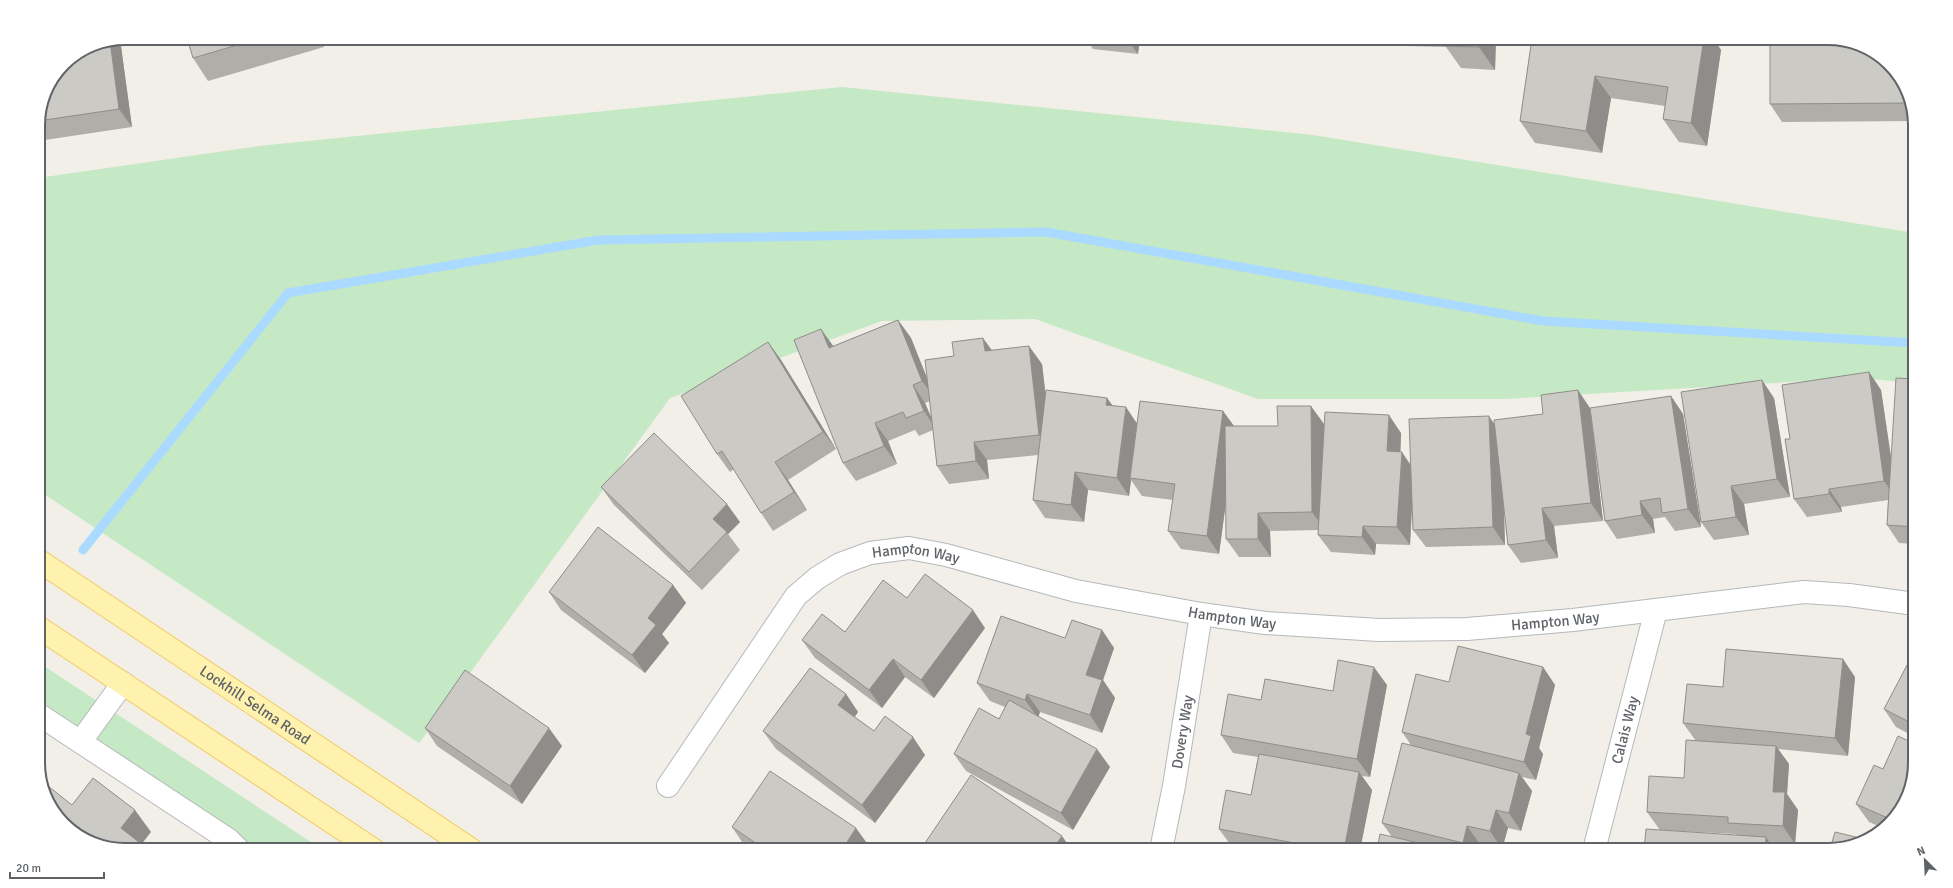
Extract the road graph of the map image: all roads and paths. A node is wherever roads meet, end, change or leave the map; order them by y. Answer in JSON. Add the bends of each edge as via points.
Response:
{"nodes":[{"id":1,"x":45,"y":565,"type":"edge"},
{"id":2,"x":1908,"y":603,"type":"edge"},
{"id":3,"x":1656,"y":610,"type":"junction"},
{"id":4,"x":1201,"y":614,"type":"junction"},
{"id":5,"x":45,"y":633,"type":"edge"},
{"id":6,"x":122,"y":683,"type":"junction"},
{"id":7,"x":45,"y":718,"type":"edge"},
{"id":8,"x":81,"y":741,"type":"junction"},
{"id":9,"x":668,"y":786,"type":"dead end"},
{"id":10,"x":232,"y":843,"type":"edge"},
{"id":11,"x":363,"y":843,"type":"edge"},
{"id":12,"x":462,"y":843,"type":"edge"},
{"id":13,"x":1162,"y":843,"type":"edge"},
{"id":14,"x":1596,"y":843,"type":"edge"}],
"edges":[{"from":1,"to":12,"type":"main road","name":"Lockhill Selma Road"},
{"from":2,"to":3,"type":"street","name":"Hampton Way","via":[[1804,592]]},
{"from":3,"to":4,"type":"street","name":"Hampton Way","via":[[1573,620],[1451,629],[1372,629],[1265,622]]},
{"from":3,"to":14,"type":"street","name":"Calais Way"},
{"from":4,"to":9,"type":"street","name":"Hampton Way","via":[[1076,591],[946,555],[909,548],[870,553],[840,564],[817,578],[796,596]]},
{"from":4,"to":13,"type":"street","name":"Dovery Way"},
{"from":5,"to":6,"type":"main road"},
{"from":6,"to":8,"type":"street"},
{"from":6,"to":11,"type":"main road"},
{"from":7,"to":8,"type":"street"},
{"from":8,"to":10,"type":"street"}]}
